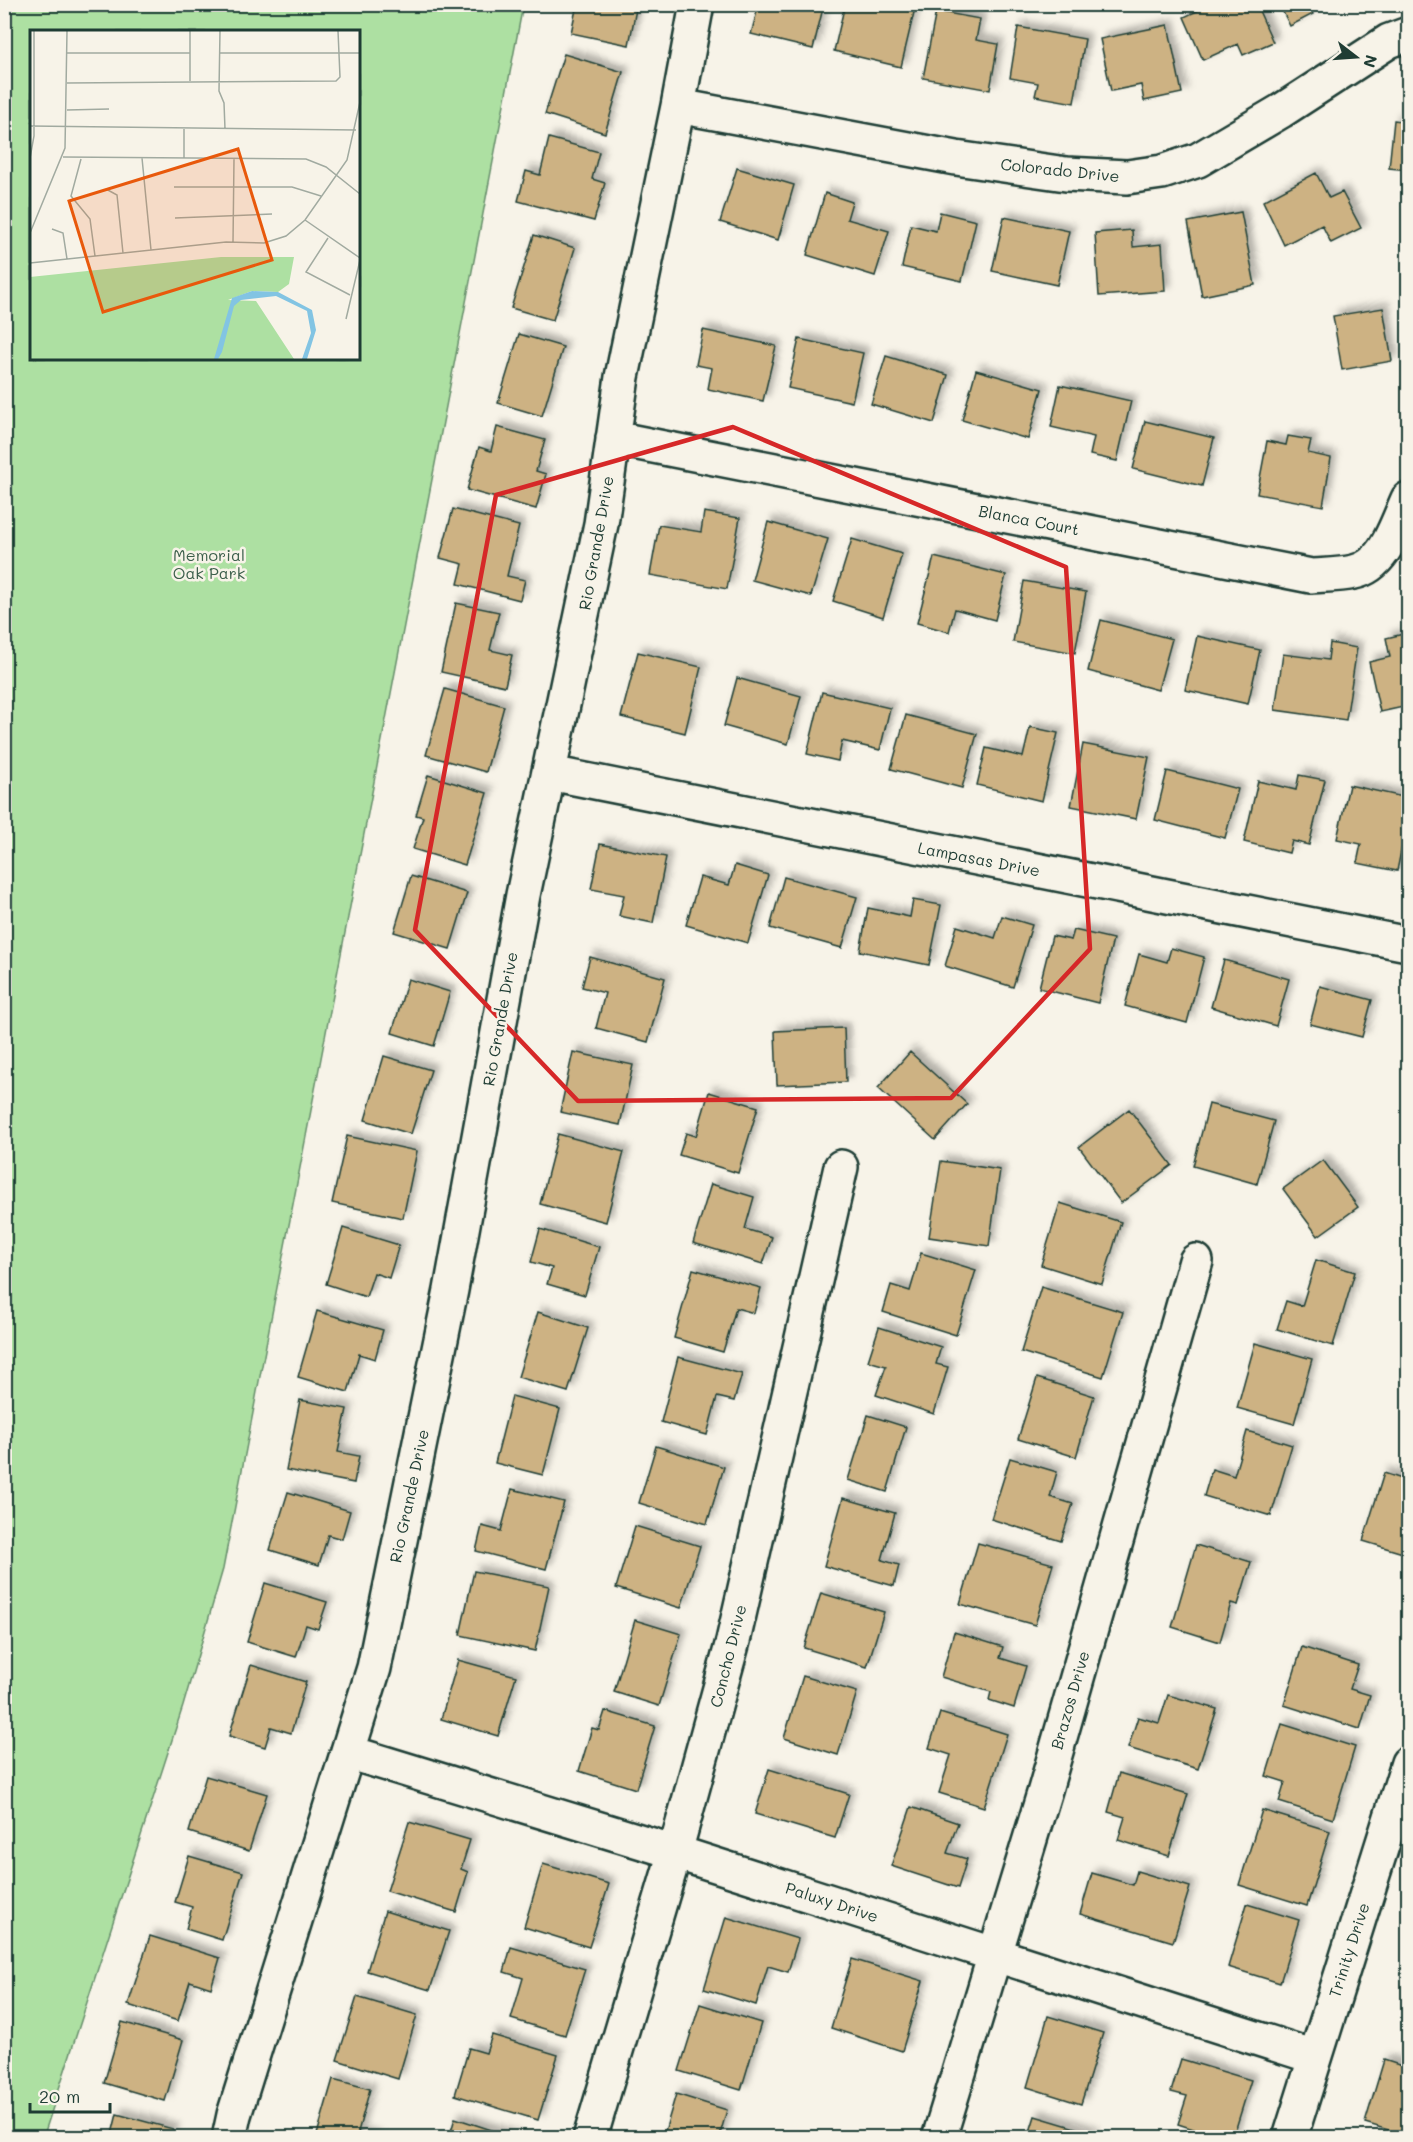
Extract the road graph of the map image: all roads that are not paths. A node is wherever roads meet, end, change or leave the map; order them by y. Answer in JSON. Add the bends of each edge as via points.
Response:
{"nodes":[{"id":1,"x":697,"y":4,"type":"edge"},
{"id":2,"x":1408,"y":34,"type":"edge"},
{"id":3,"x":678,"y":106,"type":"junction"},
{"id":4,"x":613,"y":438,"type":"junction"},
{"id":5,"x":1408,"y":500,"type":"edge"},
{"id":6,"x":550,"y":773,"type":"junction"},
{"id":7,"x":1408,"y":944,"type":"edge"},
{"id":8,"x":841,"y":1167,"type":"dead end"},
{"id":9,"x":1196,"y":1261,"type":"dead end"},
{"id":10,"x":348,"y":1752,"type":"junction"},
{"id":11,"x":1408,"y":1763,"type":"edge"},
{"id":12,"x":675,"y":1852,"type":"junction"},
{"id":13,"x":994,"y":1954,"type":"junction"},
{"id":14,"x":1315,"y":2057,"type":"junction"},
{"id":15,"x":230,"y":2138,"type":"edge"},
{"id":16,"x":590,"y":2138,"type":"edge"},
{"id":17,"x":939,"y":2138,"type":"edge"},
{"id":18,"x":1290,"y":2138,"type":"edge"}],
"edges":[{"from":1,"to":3,"type":"street","name":"Rio Grande Drive"},
{"from":2,"to":3,"type":"street","name":"Colorado Drive","via":[[1389,41],[1198,160],[1162,172],[1127,177],[1066,174],[956,158]]},
{"from":3,"to":4,"type":"street","name":"Rio Grande Drive"},
{"from":4,"to":5,"type":"street","name":"Blanca Court","via":[[1311,576],[1356,572],[1371,564],[1383,552]]},
{"from":4,"to":6,"type":"street","name":"Rio Grande Drive","via":[[602,524]]},
{"from":6,"to":7,"type":"street","name":"Lampasas Drive"},
{"from":6,"to":10,"type":"street","name":"Rio Grande Drive","via":[[523,895],[451,1290],[379,1645]]},
{"from":8,"to":12,"type":"street","name":"Concho Drive","via":[[733,1641]]},
{"from":9,"to":13,"type":"street","name":"Brazos Drive","via":[[1045,1790]]},
{"from":10,"to":12,"type":"street","name":"Paluxy Drive"},
{"from":10,"to":15,"type":"street","name":"Rio Grande Drive"},
{"from":11,"to":14,"type":"street","name":"Trinity Drive"},
{"from":12,"to":13,"type":"street","name":"Paluxy Drive"},
{"from":12,"to":16,"type":"street","name":"Concho Drive"},
{"from":13,"to":14,"type":"street","name":"Paluxy Drive"},
{"from":13,"to":17,"type":"street","name":"Brazos Drive"},
{"from":14,"to":18,"type":"street","name":"Trinity Drive"}]}
